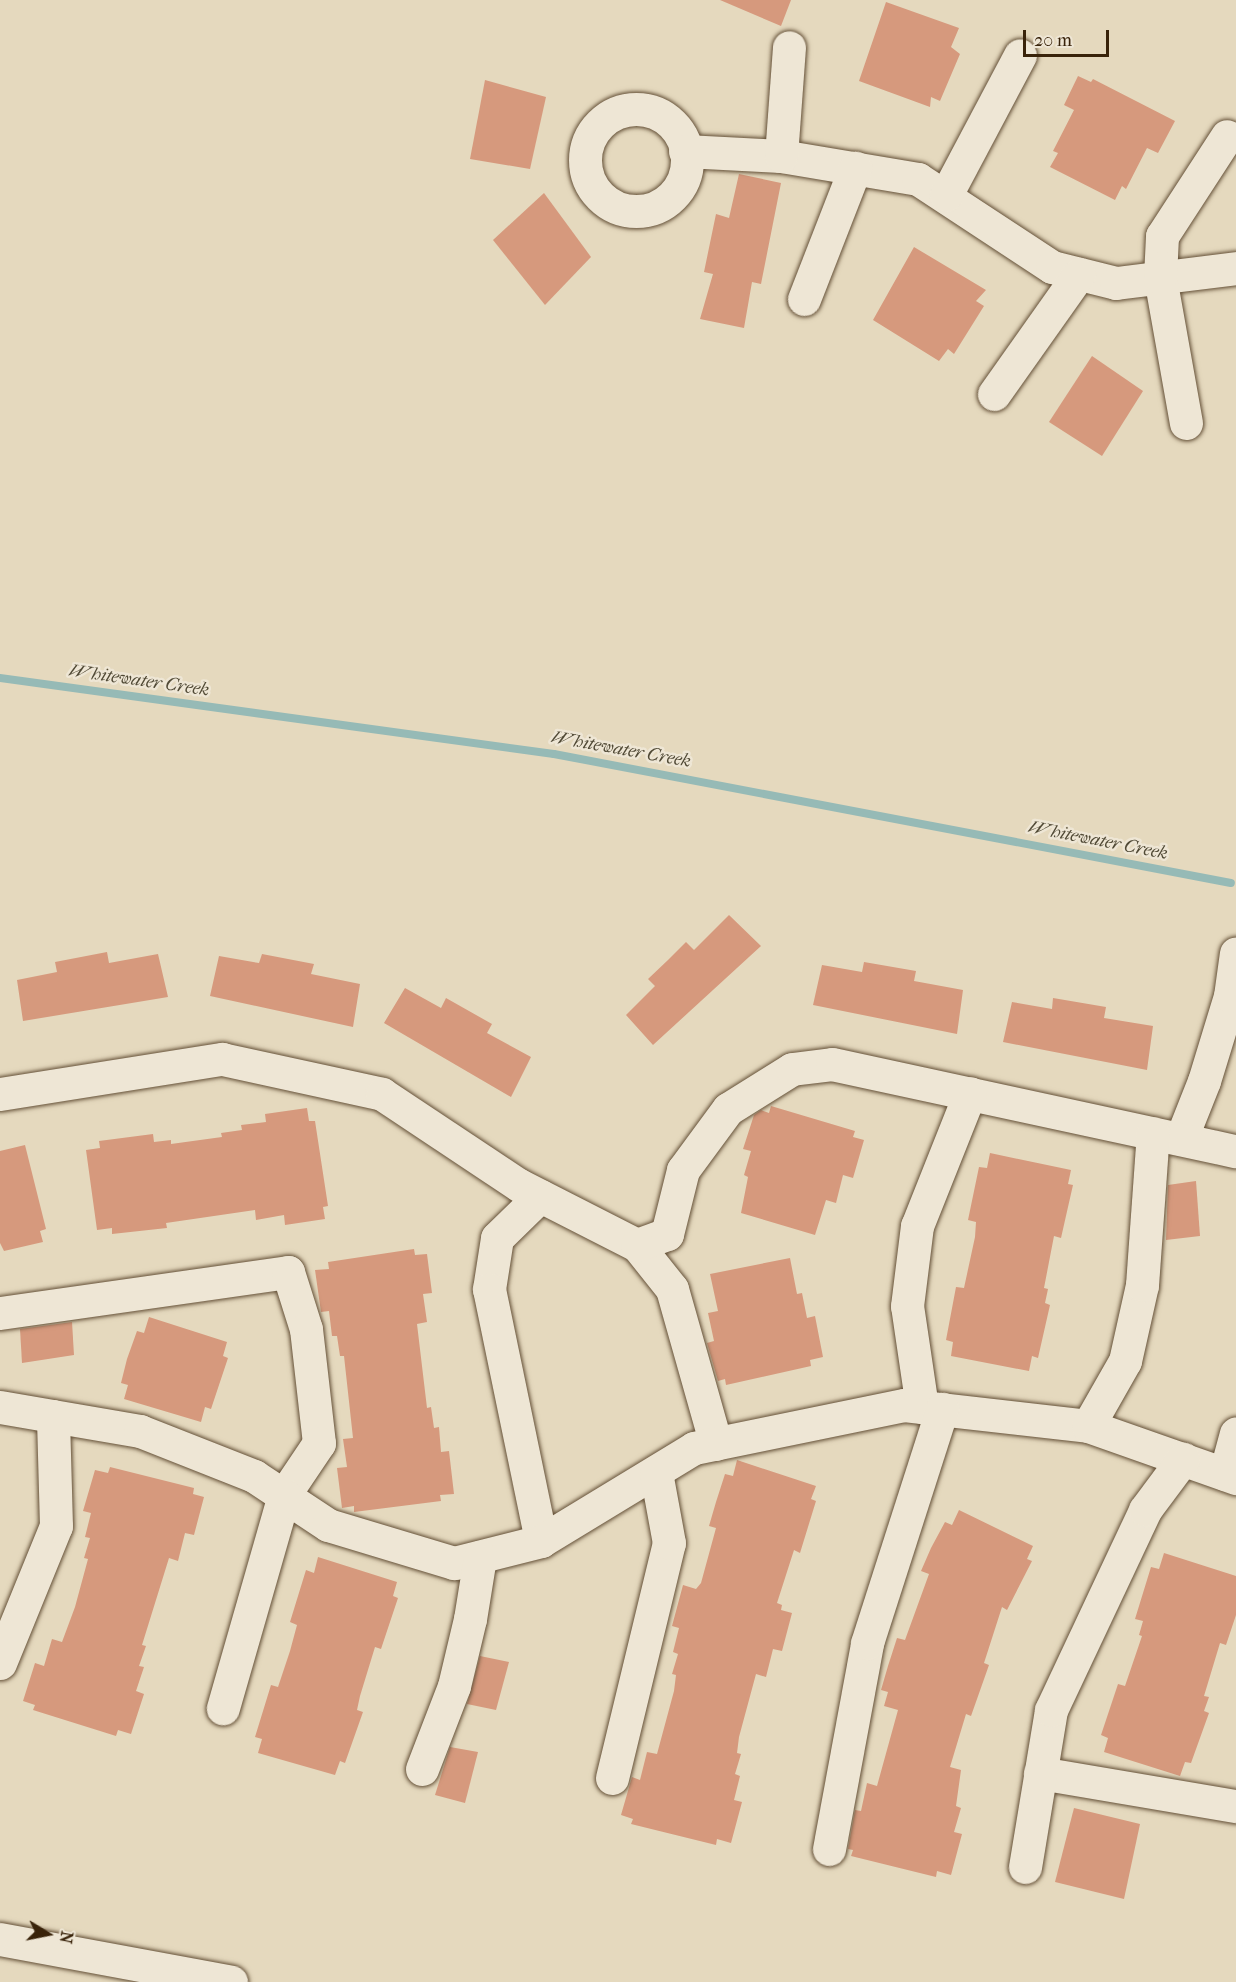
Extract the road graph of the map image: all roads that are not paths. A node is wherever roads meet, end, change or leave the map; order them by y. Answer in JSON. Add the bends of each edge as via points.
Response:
{"nodes":[{"id":1,"x":789,"y":47,"type":"dead end"},
{"id":2,"x":1020,"y":55,"type":"dead end"},
{"id":3,"x":1227,"y":136,"type":"dead end"},
{"id":4,"x":685,"y":151,"type":"dead end"},
{"id":5,"x":782,"y":156,"type":"junction"},
{"id":6,"x":855,"y":168,"type":"junction"},
{"id":7,"x":946,"y":195,"type":"junction"},
{"id":8,"x":1236,"y":268,"type":"edge"},
{"id":9,"x":1079,"y":274,"type":"junction"},
{"id":10,"x":1160,"y":277,"type":"junction"},
{"id":11,"x":804,"y":299,"type":"dead end"},
{"id":12,"x":994,"y":394,"type":"dead end"},
{"id":13,"x":1186,"y":423,"type":"dead end"},
{"id":14,"x":1236,"y":953,"type":"edge"},
{"id":15,"x":970,"y":1093,"type":"junction"},
{"id":16,"x":0,"y":1094,"type":"edge"},
{"id":17,"x":1167,"y":1136,"type":"junction"},
{"id":18,"x":1236,"y":1151,"type":"edge"},
{"id":19,"x":540,"y":1196,"type":"junction"},
{"id":20,"x":637,"y":1245,"type":"junction"},
{"id":21,"x":0,"y":1313,"type":"edge"},
{"id":22,"x":0,"y":1407,"type":"edge"},
{"id":23,"x":932,"y":1408,"type":"junction"},
{"id":24,"x":53,"y":1416,"type":"junction"},
{"id":25,"x":1088,"y":1426,"type":"junction"},
{"id":26,"x":1236,"y":1434,"type":"edge"},
{"id":27,"x":716,"y":1444,"type":"junction"},
{"id":28,"x":1183,"y":1459,"type":"junction"},
{"id":29,"x":656,"y":1472,"type":"junction"},
{"id":30,"x":1230,"y":1476,"type":"edge"},
{"id":31,"x":284,"y":1495,"type":"junction"},
{"id":32,"x":541,"y":1541,"type":"junction"},
{"id":33,"x":480,"y":1557,"type":"junction"},
{"id":34,"x":0,"y":1663,"type":"edge"},
{"id":35,"x":223,"y":1708,"type":"dead end"},
{"id":36,"x":422,"y":1769,"type":"dead end"},
{"id":37,"x":1040,"y":1773,"type":"junction"},
{"id":38,"x":612,"y":1778,"type":"dead end"},
{"id":39,"x":1236,"y":1806,"type":"edge"},
{"id":40,"x":829,"y":1849,"type":"dead end"},
{"id":41,"x":1025,"y":1867,"type":"dead end"},
{"id":42,"x":0,"y":1939,"type":"edge"},
{"id":43,"x":231,"y":1982,"type":"edge"}],
"edges":[{"from":1,"to":5,"type":"street"},
{"from":2,"to":7,"type":"street"},
{"from":3,"to":10,"type":"street","via":[[1162,236]]},
{"from":4,"to":5,"type":"street"},
{"from":5,"to":6,"type":"street"},
{"from":6,"to":7,"type":"street","via":[[918,179]]},
{"from":6,"to":11,"type":"street"},
{"from":7,"to":9,"type":"street","via":[[1052,267]]},
{"from":8,"to":10,"type":"street"},
{"from":9,"to":10,"type":"street","via":[[1116,283]]},
{"from":9,"to":12,"type":"street"},
{"from":10,"to":13,"type":"street"},
{"from":14,"to":17,"type":"street","via":[[1230,996],[1204,1081]]},
{"from":15,"to":17,"type":"street"},
{"from":15,"to":20,"type":"street","via":[[832,1064],[792,1070],[728,1109],[683,1170],[667,1234]]},
{"from":15,"to":23,"type":"street","via":[[917,1226],[907,1306]]},
{"from":16,"to":19,"type":"street","via":[[222,1059],[382,1094]]},
{"from":17,"to":18,"type":"street"},
{"from":17,"to":25,"type":"street","via":[[1125,1361]]},
{"from":19,"to":20,"type":"street"},
{"from":19,"to":32,"type":"street","via":[[497,1238],[489,1289]]},
{"from":20,"to":27,"type":"street","via":[[672,1289]]},
{"from":21,"to":31,"type":"street","via":[[288,1272],[306,1329],[319,1443]]},
{"from":22,"to":24,"type":"street"},
{"from":23,"to":25,"type":"street"},
{"from":23,"to":27,"type":"street","via":[[904,1405]]},
{"from":23,"to":40,"type":"street","via":[[867,1643]]},
{"from":24,"to":31,"type":"street","via":[[140,1431],[254,1476]]},
{"from":24,"to":34,"type":"street","via":[[56,1526]]},
{"from":25,"to":28,"type":"street"},
{"from":26,"to":30,"type":"street"},
{"from":27,"to":29,"type":"street","via":[[694,1448]]},
{"from":28,"to":30,"type":"street"},
{"from":28,"to":37,"type":"street","via":[[1145,1510],[1051,1710]]},
{"from":29,"to":32,"type":"street"},
{"from":29,"to":38,"type":"street","via":[[669,1543]]},
{"from":31,"to":33,"type":"street","via":[[328,1525],[454,1563]]},
{"from":31,"to":35,"type":"street"},
{"from":32,"to":33,"type":"street"},
{"from":33,"to":36,"type":"street","via":[[454,1686]]},
{"from":37,"to":39,"type":"street"},
{"from":37,"to":41,"type":"street"},
{"from":42,"to":43,"type":"street"}]}
